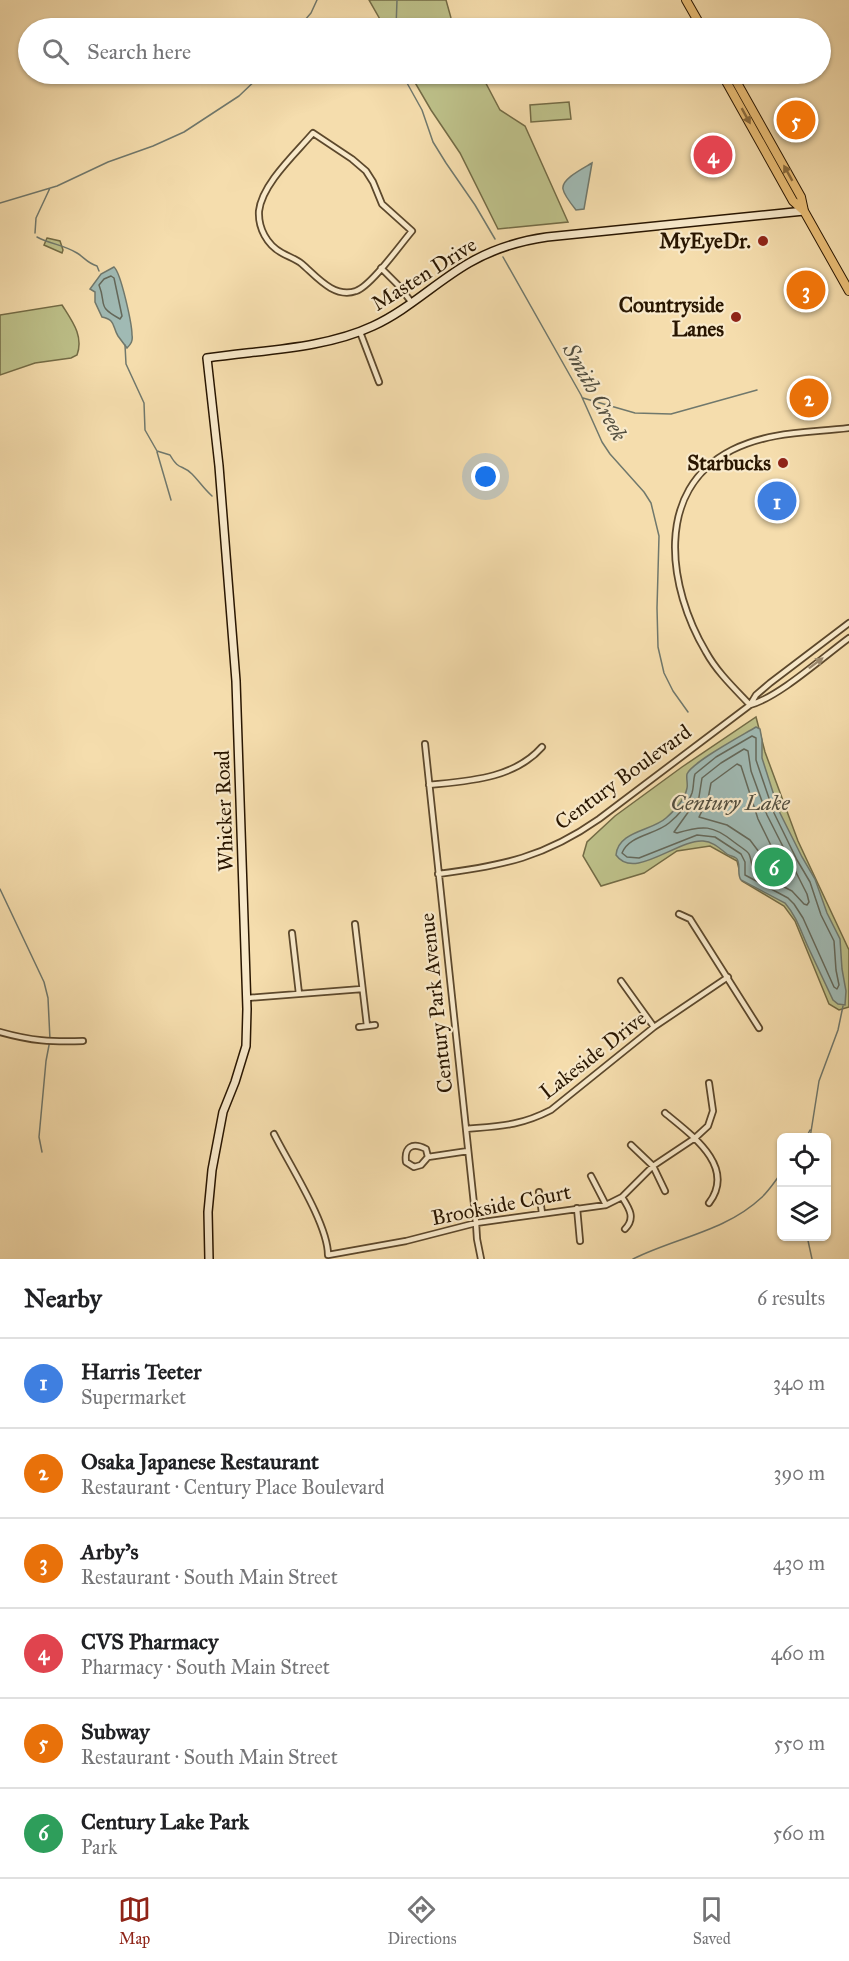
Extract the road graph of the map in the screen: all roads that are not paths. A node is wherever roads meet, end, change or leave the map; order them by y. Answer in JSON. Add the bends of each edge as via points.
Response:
{"nodes":[{"id":1,"x":686,"y":0,"type":"edge"},
{"id":2,"x":696,"y":18,"type":"edge"},
{"id":3,"x":728,"y":84,"type":"edge"},
{"id":4,"x":738,"y":84,"type":"edge"},
{"id":5,"x":804,"y":211,"type":"junction"},
{"id":6,"x":381,"y":268,"type":"junction"},
{"id":7,"x":849,"y":291,"type":"edge"},
{"id":8,"x":412,"y":303,"type":"junction"},
{"id":9,"x":360,"y":332,"type":"junction"},
{"id":10,"x":207,"y":358,"type":"joint"},
{"id":11,"x":379,"y":382,"type":"dead end"},
{"id":12,"x":849,"y":428,"type":"edge"},
{"id":13,"x":849,"y":623,"type":"edge"},
{"id":14,"x":849,"y":638,"type":"edge"},
{"id":15,"x":791,"y":667,"type":"junction"},
{"id":16,"x":797,"y":677,"type":"junction"},
{"id":17,"x":750,"y":705,"type":"junction"},
{"id":18,"x":424,"y":744,"type":"dead end"},
{"id":19,"x":542,"y":747,"type":"dead end"},
{"id":20,"x":429,"y":785,"type":"junction"},
{"id":21,"x":438,"y":874,"type":"junction"},
{"id":22,"x":680,"y":914,"type":"dead end"},
{"id":23,"x":355,"y":924,"type":"dead end"},
{"id":24,"x":292,"y":933,"type":"dead end"},
{"id":25,"x":728,"y":977,"type":"junction"},
{"id":26,"x":621,"y":981,"type":"dead end"},
{"id":27,"x":363,"y":989,"type":"junction"},
{"id":28,"x":299,"y":994,"type":"junction"},
{"id":29,"x":247,"y":998,"type":"junction"},
{"id":30,"x":375,"y":1025,"type":"dead end"},
{"id":31,"x":367,"y":1026,"type":"junction"},
{"id":32,"x":359,"y":1027,"type":"dead end"},
{"id":33,"x":654,"y":1027,"type":"junction"},
{"id":34,"x":759,"y":1028,"type":"dead end"},
{"id":35,"x":0,"y":1032,"type":"edge"},
{"id":36,"x":84,"y":1041,"type":"dead end"},
{"id":37,"x":709,"y":1083,"type":"dead end"},
{"id":38,"x":666,"y":1113,"type":"dead end"},
{"id":39,"x":466,"y":1129,"type":"junction"},
{"id":40,"x":274,"y":1134,"type":"dead end"},
{"id":41,"x":695,"y":1138,"type":"junction"},
{"id":42,"x":631,"y":1145,"type":"dead end"},
{"id":43,"x":468,"y":1151,"type":"junction"},
{"id":44,"x":428,"y":1157,"type":"junction"},
{"id":45,"x":653,"y":1166,"type":"junction"},
{"id":46,"x":591,"y":1176,"type":"dead end"},
{"id":47,"x":665,"y":1191,"type":"dead end"},
{"id":48,"x":539,"y":1192,"type":"dead end"},
{"id":49,"x":622,"y":1197,"type":"junction"},
{"id":50,"x":710,"y":1203,"type":"dead end"},
{"id":51,"x":606,"y":1205,"type":"junction"},
{"id":52,"x":577,"y":1208,"type":"junction"},
{"id":53,"x":542,"y":1213,"type":"junction"},
{"id":54,"x":476,"y":1222,"type":"junction"},
{"id":55,"x":625,"y":1229,"type":"dead end"},
{"id":56,"x":580,"y":1241,"type":"dead end"},
{"id":57,"x":209,"y":1259,"type":"edge"},
{"id":58,"x":481,"y":1259,"type":"edge"}],
"edges":[{"from":1,"to":2,"type":"main road"},
{"from":3,"to":5,"type":"main road","one_way":true,"via":[[793,201]]},
{"from":5,"to":4,"type":"main road","one_way":true,"via":[[801,196]]},
{"from":5,"to":7,"type":"main road"},
{"from":5,"to":8,"type":"street","name":"Masten Drive","via":[[522,241],[468,263]]},
{"from":6,"to":6,"type":"street","via":[[359,290],[341,292],[278,251],[263,232],[260,210],[264,195],[313,134],[366,171],[382,204],[412,231]]},
{"from":6,"to":8,"type":"street"},
{"from":8,"to":9,"type":"street","name":"Masten Drive"},
{"from":9,"to":10,"type":"street","name":"Masten Drive","via":[[325,341]]},
{"from":9,"to":11,"type":"street"},
{"from":10,"to":29,"type":"street","name":"Whicker Road","via":[[236,681]]},
{"from":12,"to":17,"type":"street","via":[[784,433],[734,450],[703,473],[681,508],[675,544],[681,596],[709,658]]},
{"from":13,"to":15,"type":"street","name":"Century Boulevard"},
{"from":16,"to":14,"type":"street","name":"Century Boulevard","one_way":true},
{"from":15,"to":16,"type":"street"},
{"from":15,"to":17,"type":"street","name":"Century Boulevard","via":[[756,695]]},
{"from":16,"to":17,"type":"street","name":"Century Boulevard","via":[[762,702]]},
{"from":17,"to":21,"type":"street","name":"Century Boulevard","via":[[599,819],[559,844],[503,865]]},
{"from":18,"to":20,"type":"street","name":"Century Park Avenue"},
{"from":19,"to":20,"type":"street","via":[[530,758],[495,775]]},
{"from":20,"to":21,"type":"street","name":"Century Park Avenue"},
{"from":21,"to":39,"type":"street","name":"Century Park Avenue"},
{"from":22,"to":25,"type":"street","via":[[690,919]]},
{"from":23,"to":27,"type":"street"},
{"from":24,"to":28,"type":"street"},
{"from":25,"to":33,"type":"street","name":"Lakeside Drive"},
{"from":25,"to":34,"type":"street"},
{"from":26,"to":33,"type":"street"},
{"from":27,"to":28,"type":"street"},
{"from":27,"to":31,"type":"street"},
{"from":28,"to":29,"type":"street"},
{"from":29,"to":57,"type":"street","name":"Whicker Road","via":[[246,1046],[223,1112],[212,1170]]},
{"from":30,"to":31,"type":"street"},
{"from":31,"to":32,"type":"street"},
{"from":33,"to":39,"type":"street","name":"Lakeside Drive","via":[[551,1110],[510,1126]]},
{"from":35,"to":36,"type":"street","via":[[43,1042]]},
{"from":37,"to":41,"type":"street","name":"Brookside Court","via":[[712,1116]]},
{"from":38,"to":41,"type":"street"},
{"from":39,"to":43,"type":"street","name":"Century Park Avenue"},
{"from":40,"to":54,"type":"street","name":"Brookside Court","via":[[319,1221],[328,1255],[406,1241]]},
{"from":41,"to":45,"type":"street","name":"Brookside Court"},
{"from":41,"to":50,"type":"street","via":[[712,1157],[716,1170],[717,1189]]},
{"from":42,"to":45,"type":"street"},
{"from":43,"to":44,"type":"street"},
{"from":43,"to":54,"type":"street","name":"Century Park Avenue"},
{"from":44,"to":44,"type":"street","via":[[414,1167],[406,1162],[405,1155],[412,1145],[418,1145],[426,1149]]},
{"from":45,"to":47,"type":"street"},
{"from":45,"to":49,"type":"street","name":"Brookside Court"},
{"from":46,"to":51,"type":"street"},
{"from":48,"to":53,"type":"street"},
{"from":49,"to":51,"type":"street","name":"Brookside Court"},
{"from":49,"to":55,"type":"street","via":[[632,1215]]},
{"from":51,"to":52,"type":"street","name":"Brookside Court"},
{"from":52,"to":53,"type":"street","name":"Brookside Court"},
{"from":52,"to":56,"type":"street"},
{"from":53,"to":54,"type":"street","name":"Brookside Court"},
{"from":54,"to":58,"type":"street","name":"Century Park Avenue"}]}
